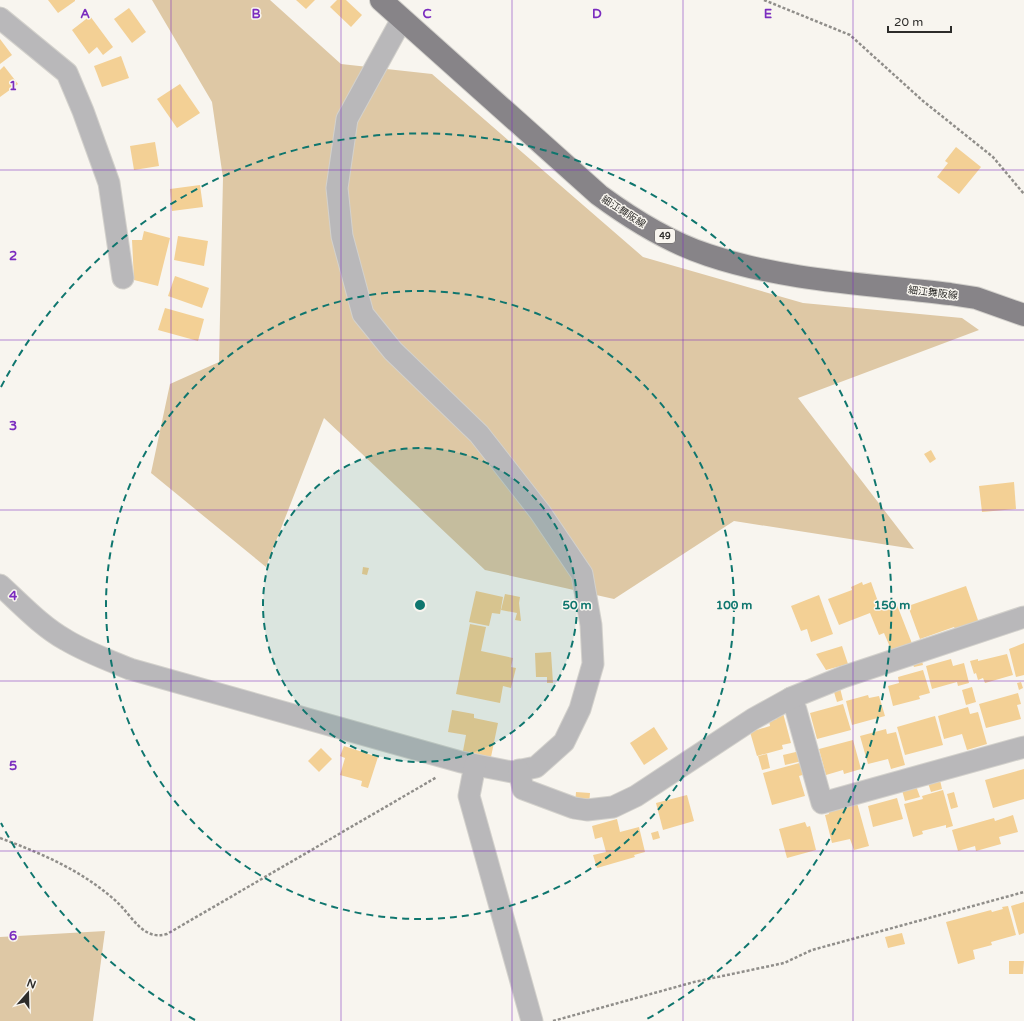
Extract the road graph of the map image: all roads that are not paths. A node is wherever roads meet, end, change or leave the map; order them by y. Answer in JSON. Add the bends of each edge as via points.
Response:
{"nodes":[{"id":1,"x":381,"y":0,"type":"edge"},
{"id":2,"x":0,"y":18,"type":"edge"},
{"id":3,"x":402,"y":19,"type":"junction"},
{"id":4,"x":123,"y":278,"type":"dead end"},
{"id":5,"x":1024,"y":315,"type":"edge"},
{"id":6,"x":0,"y":585,"type":"edge"},
{"id":7,"x":1024,"y":617,"type":"edge"},
{"id":8,"x":791,"y":698,"type":"junction"},
{"id":9,"x":1024,"y":747,"type":"edge"},
{"id":10,"x":475,"y":765,"type":"junction"},
{"id":11,"x":519,"y":770,"type":"junction"},
{"id":12,"x":532,"y":1021,"type":"edge"}],
"edges":[{"from":1,"to":3,"type":"main road","name":"細江舞阪線","number":"49"},
{"from":2,"to":4,"type":"street","via":[[66,73],[109,183]]},
{"from":3,"to":5,"type":"main road","name":"細江舞阪線","number":"49","via":[[599,195],[624,213],[678,243],[766,271],[950,294],[988,302]]},
{"from":3,"to":11,"type":"street","via":[[347,119],[339,164],[337,188],[342,236],[363,314],[393,351],[479,434],[540,512],[582,574],[591,625],[594,664],[580,709],[564,742],[536,767]]},
{"from":6,"to":10,"type":"street","via":[[38,621],[65,640],[130,669]]},
{"from":7,"to":8,"type":"street","via":[[843,677]]},
{"from":8,"to":9,"type":"street","via":[[822,803]]},
{"from":8,"to":11,"type":"street","via":[[753,719],[636,796],[613,807],[587,810],[574,808],[523,789]]},
{"from":10,"to":11,"type":"street","via":[[512,772]]},
{"from":10,"to":12,"type":"street","via":[[469,796]]}]}
